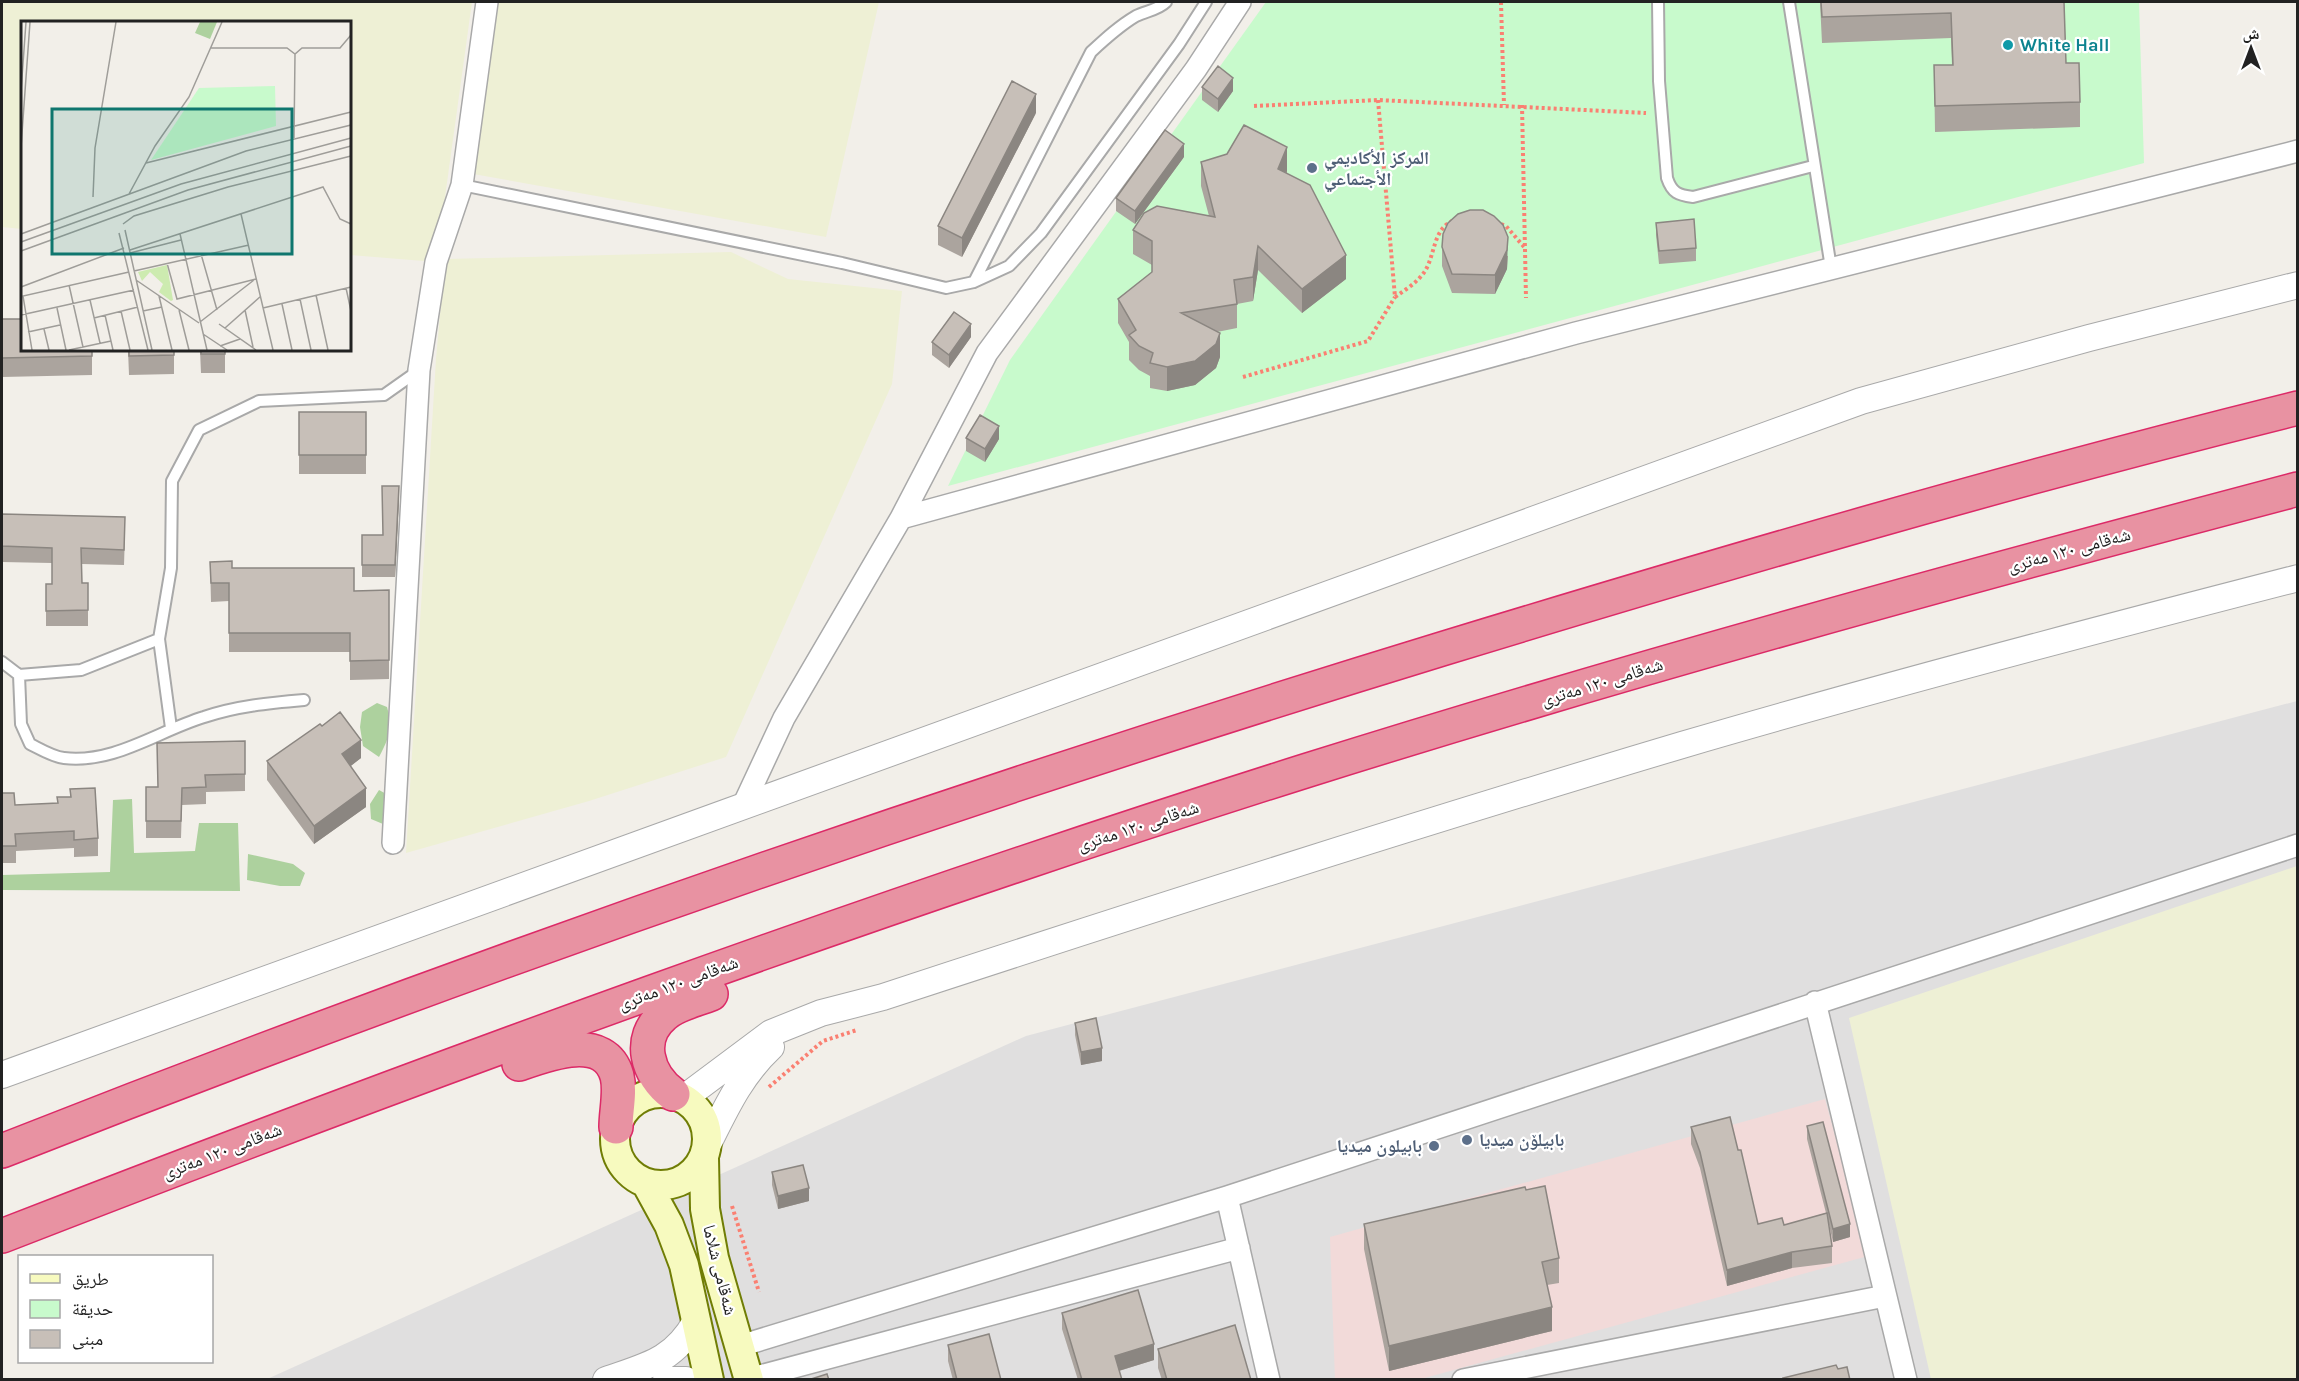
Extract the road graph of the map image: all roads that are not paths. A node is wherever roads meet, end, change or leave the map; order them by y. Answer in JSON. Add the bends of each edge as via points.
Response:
{"nodes":[{"id":1,"x":487,"y":2,"type":"edge"},
{"id":2,"x":1166,"y":2,"type":"edge"},
{"id":3,"x":1206,"y":2,"type":"edge"},
{"id":4,"x":1240,"y":2,"type":"edge"},
{"id":5,"x":1658,"y":2,"type":"edge"},
{"id":6,"x":1789,"y":2,"type":"edge"},
{"id":7,"x":2298,"y":151,"type":"edge"},
{"id":8,"x":1813,"y":166,"type":"junction"},
{"id":9,"x":462,"y":185,"type":"junction"},
{"id":10,"x":1831,"y":268,"type":"junction"},
{"id":11,"x":974,"y":282,"type":"junction"},
{"id":12,"x":2298,"y":285,"type":"edge"},
{"id":13,"x":419,"y":370,"type":"junction"},
{"id":14,"x":2298,"y":408,"type":"edge"},
{"id":15,"x":2298,"y":489,"type":"edge"},
{"id":16,"x":901,"y":518,"type":"junction"},
{"id":17,"x":2298,"y":578,"type":"edge"},
{"id":18,"x":159,"y":639,"type":"junction"},
{"id":19,"x":2,"y":662,"type":"edge"},
{"id":20,"x":19,"y":675,"type":"junction"},
{"id":21,"x":304,"y":700,"type":"dead end"},
{"id":22,"x":171,"y":728,"type":"junction"},
{"id":23,"x":742,"y":808,"type":"junction"},
{"id":24,"x":393,"y":843,"type":"dead end"},
{"id":25,"x":2298,"y":845,"type":"edge"},
{"id":26,"x":809,"y":936,"type":"junction"},
{"id":27,"x":883,"y":997,"type":"junction"},
{"id":28,"x":1815,"y":1002,"type":"junction"},
{"id":29,"x":2,"y":1075,"type":"edge"},
{"id":30,"x":379,"y":1091,"type":"junction"},
{"id":31,"x":679,"y":1096,"type":"junction"},
{"id":32,"x":616,"y":1127,"type":"junction"},
{"id":33,"x":2,"y":1151,"type":"edge"},
{"id":34,"x":706,"y":1151,"type":"junction"},
{"id":35,"x":646,"y":1183,"type":"junction"},
{"id":36,"x":1227,"y":1197,"type":"junction"},
{"id":37,"x":2,"y":1236,"type":"edge"},
{"id":38,"x":1239,"y":1248,"type":"junction"},
{"id":39,"x":1885,"y":1296,"type":"junction"},
{"id":40,"x":696,"y":1321,"type":"junction"},
{"id":41,"x":740,"y":1346,"type":"junction"},
{"id":42,"x":749,"y":1379,"type":"edge"},
{"id":43,"x":606,"y":1380,"type":"edge"},
{"id":44,"x":666,"y":1380,"type":"edge"},
{"id":45,"x":686,"y":1380,"type":"edge"},
{"id":46,"x":709,"y":1380,"type":"edge"},
{"id":47,"x":1269,"y":1380,"type":"edge"},
{"id":48,"x":1463,"y":1380,"type":"edge"},
{"id":49,"x":1906,"y":1380,"type":"edge"}],
"edges":[{"from":1,"to":9,"type":"street"},
{"from":2,"to":11,"type":"lane","via":[[1121,26],[1091,52]]},
{"from":3,"to":11,"type":"lane","via":[[1041,233],[1009,266]]},
{"from":4,"to":16,"type":"street","via":[[1196,69],[987,353]]},
{"from":5,"to":8,"type":"lane","via":[[1662,114],[1671,189],[1693,197]]},
{"from":6,"to":8,"type":"lane"},
{"from":7,"to":10,"type":"street"},
{"from":8,"to":10,"type":"lane"},
{"from":9,"to":11,"type":"lane","via":[[946,288]]},
{"from":9,"to":13,"type":"street","via":[[436,262]]},
{"from":10,"to":16,"type":"street","via":[[1576,333]]},
{"from":12,"to":23,"type":"street","via":[[1861,400]]},
{"from":13,"to":18,"type":"lane","via":[[384,395],[259,401],[198,430],[172,481],[171,568]]},
{"from":13,"to":24,"type":"street"},
{"from":14,"to":33,"type":"highway","via":[[1894,514],[1239,711],[624,917],[384,1004]]},
{"from":15,"to":26,"type":"highway","name":"شەقامی ١٢٠ مەتری","via":[[1882,599],[1304,771]]},
{"from":16,"to":23,"type":"street","via":[[784,718]]},
{"from":17,"to":27,"type":"street","via":[[2030,647],[1685,744],[1285,866]]},
{"from":18,"to":20,"type":"lane","via":[[81,670]]},
{"from":18,"to":22,"type":"lane"},
{"from":19,"to":20,"type":"lane"},
{"from":20,"to":22,"type":"lane","via":[[21,724],[30,744],[63,758],[98,757],[139,745]]},
{"from":21,"to":22,"type":"lane","via":[[246,705]]},
{"from":23,"to":29,"type":"street"},
{"from":25,"to":28,"type":"street"},
{"from":26,"to":30,"type":"highway","name":"شەقامی ١٢٠ مەتری"},
{"from":26,"to":31,"type":"highway","via":[[739,984],[678,1007],[657,1022],[649,1036],[649,1062],[656,1078]]},
{"from":27,"to":31,"type":"street","via":[[821,1013],[771,1033]]},
{"from":27,"to":34,"type":"street","via":[[854,1014],[772,1047],[738,1085]]},
{"from":28,"to":36,"type":"street"},
{"from":28,"to":39,"type":"street"},
{"from":30,"to":32,"type":"highway","via":[[473,1079],[560,1050],[583,1050],[604,1058],[617,1076]]},
{"from":30,"to":37,"type":"highway","name":"شەقامی ١٢٠ مەتری"},
{"from":31,"to":32,"type":"main road","via":[[647,1095],[633,1102]]},
{"from":31,"to":34,"type":"main road","name":"شەقامی شلاما","via":[[703,1118]]},
{"from":32,"to":35,"type":"main road","name":"شەقامی شلاما","via":[[617,1154],[634,1176]]},
{"from":34,"to":35,"type":"main road","via":[[691,1174],[673,1184]]},
{"from":34,"to":41,"type":"main road","name":"شەقامی شلاما","via":[[705,1209],[714,1258]]},
{"from":35,"to":40,"type":"main road","name":"شەقامی شلاما","via":[[678,1245]]},
{"from":36,"to":38,"type":"street"},
{"from":36,"to":41,"type":"street"},
{"from":38,"to":42,"type":"street"},
{"from":38,"to":47,"type":"street"},
{"from":39,"to":48,"type":"street"},
{"from":39,"to":49,"type":"street"},
{"from":40,"to":43,"type":"street","via":[[688,1336],[663,1359]]},
{"from":40,"to":46,"type":"main road","name":"شەقامی شلاما"},
{"from":41,"to":42,"type":"main road","name":"شەقامی شلاما"},
{"from":44,"to":45,"type":"street"}]}
